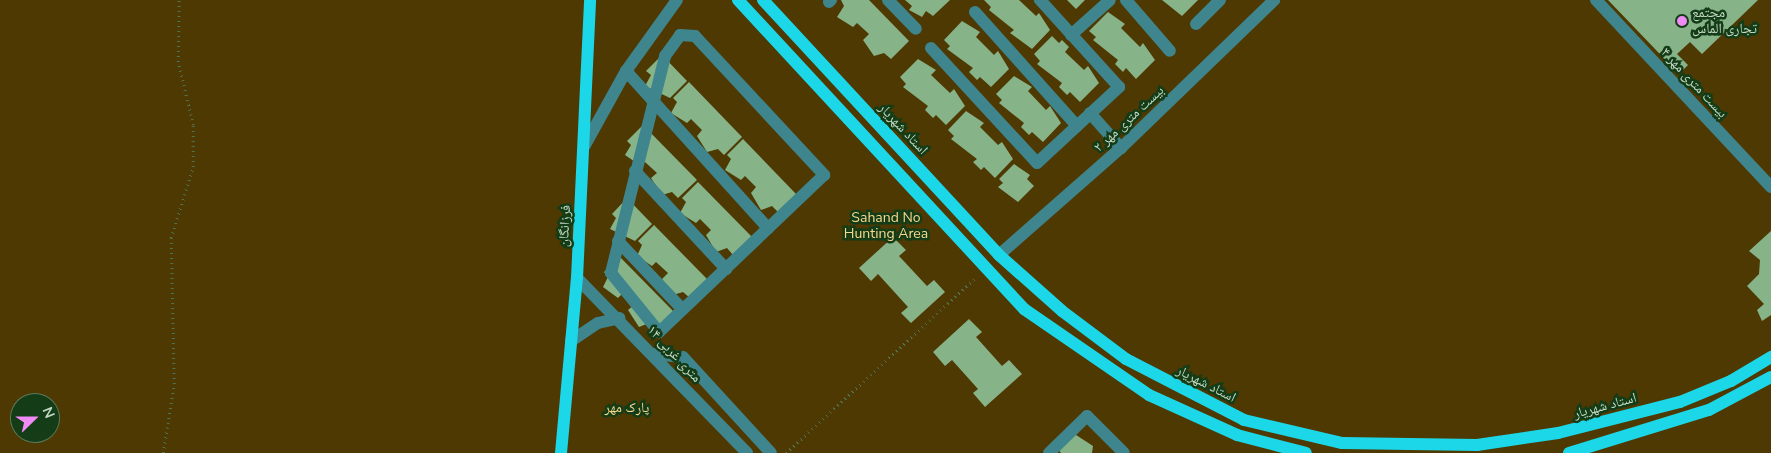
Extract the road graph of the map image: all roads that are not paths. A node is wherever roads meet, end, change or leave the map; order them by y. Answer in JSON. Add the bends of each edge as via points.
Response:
{"nodes":[{"id":1,"x":590,"y":0,"type":"edge"},
{"id":2,"x":677,"y":0,"type":"edge"},
{"id":3,"x":738,"y":0,"type":"edge"},
{"id":4,"x":763,"y":0,"type":"edge"},
{"id":5,"x":888,"y":0,"type":"edge"},
{"id":6,"x":1040,"y":0,"type":"edge"},
{"id":7,"x":1110,"y":0,"type":"edge"},
{"id":8,"x":1126,"y":0,"type":"edge"},
{"id":9,"x":1274,"y":0,"type":"edge"},
{"id":10,"x":1596,"y":0,"type":"edge"},
{"id":11,"x":1217,"y":1,"type":"edge"},
{"id":12,"x":975,"y":12,"type":"dead end"},
{"id":13,"x":1196,"y":24,"type":"dead end"},
{"id":14,"x":916,"y":29,"type":"dead end"},
{"id":15,"x":1071,"y":35,"type":"junction"},
{"id":16,"x":931,"y":48,"type":"dead end"},
{"id":17,"x":1170,"y":51,"type":"dead end"},
{"id":18,"x":626,"y":71,"type":"junction"},
{"id":19,"x":653,"y":101,"type":"junction"},
{"id":20,"x":1090,"y":113,"type":"junction"},
{"id":21,"x":1077,"y":126,"type":"junction"},
{"id":22,"x":585,"y":145,"type":"junction"},
{"id":23,"x":1121,"y":148,"type":"junction"},
{"id":24,"x":635,"y":171,"type":"junction"},
{"id":25,"x":1771,"y":187,"type":"edge"},
{"id":26,"x":768,"y":228,"type":"junction"},
{"id":27,"x":618,"y":241,"type":"junction"},
{"id":28,"x":999,"y":255,"type":"junction"},
{"id":29,"x":726,"y":269,"type":"junction"},
{"id":30,"x":984,"y":270,"type":"junction"},
{"id":31,"x":577,"y":278,"type":"junction"},
{"id":32,"x":682,"y":310,"type":"junction"},
{"id":33,"x":619,"y":318,"type":"junction"},
{"id":34,"x":571,"y":341,"type":"junction"},
{"id":35,"x":653,"y":354,"type":"junction"},
{"id":36,"x":1771,"y":357,"type":"edge"},
{"id":37,"x":1771,"y":377,"type":"edge"},
{"id":38,"x":1275,"y":449,"type":"edge"},
{"id":39,"x":561,"y":453,"type":"edge"},
{"id":40,"x":746,"y":453,"type":"edge"},
{"id":41,"x":771,"y":453,"type":"edge"},
{"id":42,"x":1049,"y":453,"type":"edge"},
{"id":43,"x":1124,"y":453,"type":"edge"},
{"id":44,"x":1306,"y":453,"type":"edge"},
{"id":45,"x":1569,"y":453,"type":"edge"}],
"edges":[{"from":1,"to":22,"type":"main road","name":"فرزانگان"},
{"from":2,"to":18,"type":"street"},
{"from":3,"to":30,"type":"main road"},
{"from":4,"to":28,"type":"main road","name":"استاد شهریار"},
{"from":5,"to":14,"type":"street"},
{"from":6,"to":15,"type":"street"},
{"from":7,"to":15,"type":"street"},
{"from":8,"to":17,"type":"street"},
{"from":9,"to":23,"type":"street","name":"بیست متری مهر ۲"},
{"from":10,"to":25,"type":"street","name":"بیست متری مهر ۴"},
{"from":11,"to":13,"type":"street"},
{"from":12,"to":21,"type":"street"},
{"from":15,"to":20,"type":"street","via":[[1119,87]]},
{"from":16,"to":21,"type":"street","via":[[1037,163]]},
{"from":18,"to":19,"type":"street"},
{"from":18,"to":22,"type":"street"},
{"from":19,"to":24,"type":"street"},
{"from":19,"to":26,"type":"street"},
{"from":19,"to":26,"type":"street","via":[[665,56],[680,35],[695,36],[824,175]]},
{"from":20,"to":21,"type":"street"},
{"from":20,"to":23,"type":"street"},
{"from":22,"to":31,"type":"main road","name":"فرزانگان"},
{"from":23,"to":28,"type":"street","name":"بیست متری مهر ۲"},
{"from":24,"to":27,"type":"street"},
{"from":24,"to":29,"type":"street"},
{"from":26,"to":29,"type":"street"},
{"from":27,"to":32,"type":"street"},
{"from":27,"to":32,"type":"street","via":[[613,278],[659,332]]},
{"from":28,"to":30,"type":"main road"},
{"from":28,"to":36,"type":"main road","name":"استاد شهریار","via":[[1062,311],[1126,359],[1190,395],[1252,422],[1342,443],[1477,445],[1558,434],[1680,402],[1731,381]]},
{"from":29,"to":32,"type":"street"},
{"from":30,"to":38,"type":"main road","via":[[1024,309],[1150,395]]},
{"from":31,"to":33,"type":"street","name":"۱۴ متری غربی"},
{"from":31,"to":34,"type":"main road","name":"فرزانگان"},
{"from":33,"to":34,"type":"street","via":[[598,323]]},
{"from":33,"to":35,"type":"street","name":"۱۴ متری غربی"},
{"from":34,"to":39,"type":"main road","name":"فرزانگان"},
{"from":35,"to":40,"type":"street","name":"۱۴ متری غربی"},
{"from":35,"to":41,"type":"street","via":[[683,358]]},
{"from":37,"to":45,"type":"main road","via":[[1709,410]]},
{"from":38,"to":44,"type":"main road"},
{"from":42,"to":43,"type":"street","via":[[1087,416]]}]}
